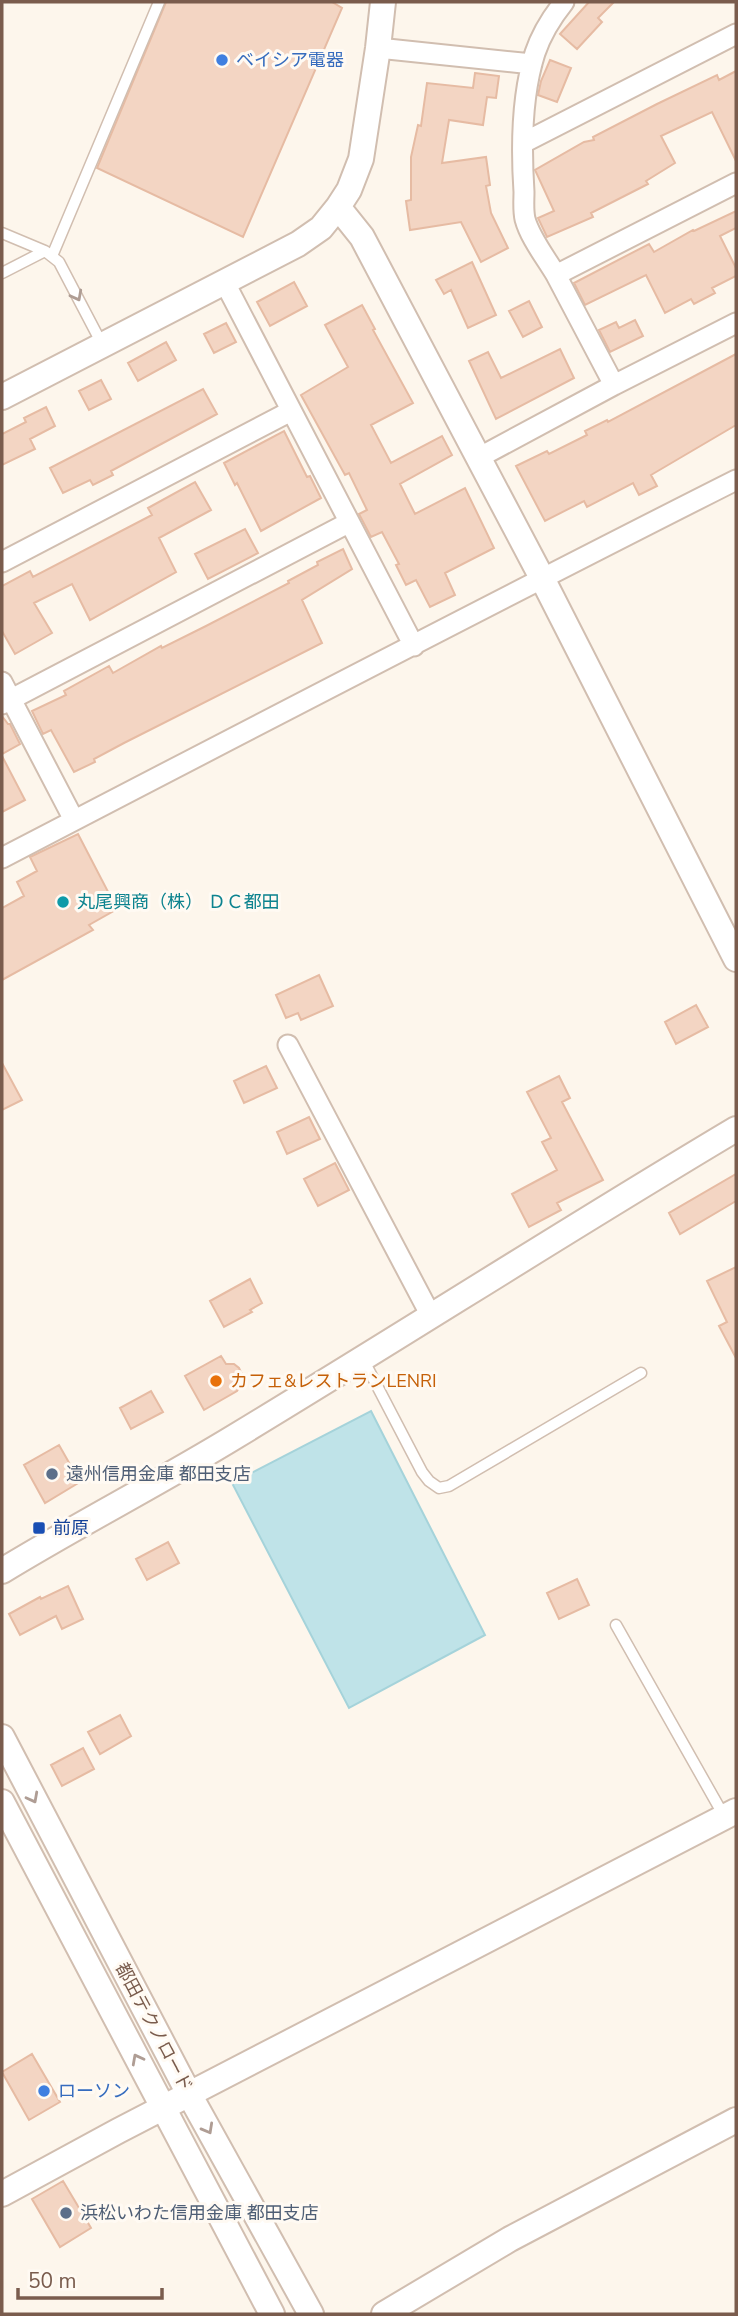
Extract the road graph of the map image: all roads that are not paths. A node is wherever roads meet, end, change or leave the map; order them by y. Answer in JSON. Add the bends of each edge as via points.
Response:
{"nodes":[{"id":1,"x":159,"y":2,"type":"edge"},
{"id":2,"x":383,"y":2,"type":"edge"},
{"id":3,"x":564,"y":2,"type":"edge"},
{"id":4,"x":736,"y":34,"type":"edge"},
{"id":5,"x":379,"y":48,"type":"junction"},
{"id":6,"x":532,"y":64,"type":"junction"},
{"id":7,"x":523,"y":143,"type":"junction"},
{"id":8,"x":736,"y":183,"type":"edge"},
{"id":9,"x":338,"y":208,"type":"junction"},
{"id":10,"x":2,"y":233,"type":"edge"},
{"id":11,"x":48,"y":254,"type":"junction"},
{"id":12,"x":2,"y":273,"type":"edge"},
{"id":13,"x":556,"y":275,"type":"junction"},
{"id":14,"x":225,"y":283,"type":"junction"},
{"id":15,"x":736,"y":323,"type":"edge"},
{"id":16,"x":103,"y":346,"type":"junction"},
{"id":17,"x":614,"y":385,"type":"junction"},
{"id":18,"x":2,"y":397,"type":"edge"},
{"id":19,"x":291,"y":411,"type":"junction"},
{"id":20,"x":478,"y":458,"type":"junction"},
{"id":21,"x":736,"y":480,"type":"edge"},
{"id":22,"x":348,"y":523,"type":"junction"},
{"id":23,"x":2,"y":562,"type":"edge"},
{"id":24,"x":542,"y":578,"type":"junction"},
{"id":25,"x":414,"y":646,"type":"junction"},
{"id":26,"x":5,"y":695,"type":"edge"},
{"id":27,"x":74,"y":820,"type":"junction"},
{"id":28,"x":2,"y":858,"type":"edge"},
{"id":29,"x":736,"y":959,"type":"edge"},
{"id":30,"x":288,"y":1045,"type":"dead end"},
{"id":31,"x":736,"y":1129,"type":"edge"},
{"id":32,"x":431,"y":1316,"type":"junction"},
{"id":33,"x":362,"y":1358,"type":"junction"},
{"id":34,"x":641,"y":1373,"type":"dead end"},
{"id":35,"x":2,"y":1571,"type":"edge"},
{"id":36,"x":615,"y":1625,"type":"dead end"},
{"id":37,"x":2,"y":1737,"type":"edge"},
{"id":38,"x":2,"y":1802,"type":"edge"},
{"id":39,"x":730,"y":1814,"type":"edge"},
{"id":40,"x":189,"y":2094,"type":"junction"},
{"id":41,"x":163,"y":2108,"type":"junction"},
{"id":42,"x":736,"y":2120,"type":"edge"},
{"id":43,"x":2,"y":2194,"type":"edge"},
{"id":44,"x":272,"y":2314,"type":"edge"},
{"id":45,"x":310,"y":2314,"type":"edge"},
{"id":46,"x":384,"y":2314,"type":"edge"}],
"edges":[{"from":1,"to":11,"type":"lane"},
{"from":2,"to":5,"type":"street"},
{"from":3,"to":6,"type":"street"},
{"from":4,"to":7,"type":"street"},
{"from":5,"to":6,"type":"street"},
{"from":5,"to":9,"type":"street","via":[[361,159]]},
{"from":6,"to":7,"type":"street"},
{"from":7,"to":13,"type":"street","via":[[525,219]]},
{"from":8,"to":13,"type":"street"},
{"from":9,"to":14,"type":"street","via":[[298,244]]},
{"from":9,"to":20,"type":"street","via":[[362,237]]},
{"from":10,"to":11,"type":"lane"},
{"from":11,"to":12,"type":"lane"},
{"from":11,"to":16,"type":"lane","one_way":true,"via":[[60,262]]},
{"from":13,"to":17,"type":"street"},
{"from":14,"to":16,"type":"street"},
{"from":14,"to":19,"type":"street"},
{"from":15,"to":17,"type":"street"},
{"from":16,"to":18,"type":"street"},
{"from":17,"to":20,"type":"street"},
{"from":19,"to":22,"type":"street"},
{"from":19,"to":23,"type":"street"},
{"from":20,"to":24,"type":"street"},
{"from":21,"to":24,"type":"street"},
{"from":22,"to":25,"type":"street"},
{"from":22,"to":26,"type":"street"},
{"from":24,"to":25,"type":"street"},
{"from":24,"to":29,"type":"street"},
{"from":25,"to":27,"type":"street"},
{"from":26,"to":27,"type":"street"},
{"from":27,"to":28,"type":"street"},
{"from":30,"to":32,"type":"street"},
{"from":31,"to":32,"type":"street"},
{"from":32,"to":33,"type":"street"},
{"from":33,"to":34,"type":"lane","via":[[422,1472],[439,1488]]},
{"from":33,"to":35,"type":"street"},
{"from":36,"to":39,"type":"lane"},
{"from":37,"to":40,"type":"street","name":"都田テクノロード","one_way":true},
{"from":41,"to":38,"type":"street","name":"都田テクノロード","one_way":true},
{"from":39,"to":40,"type":"street"},
{"from":40,"to":41,"type":"street"},
{"from":40,"to":45,"type":"street","name":"都田テクノロード","one_way":true},
{"from":41,"to":43,"type":"street"},
{"from":41,"to":44,"type":"street","name":"都田テクノロード"},
{"from":42,"to":46,"type":"street","via":[[510,2239]]}]}
